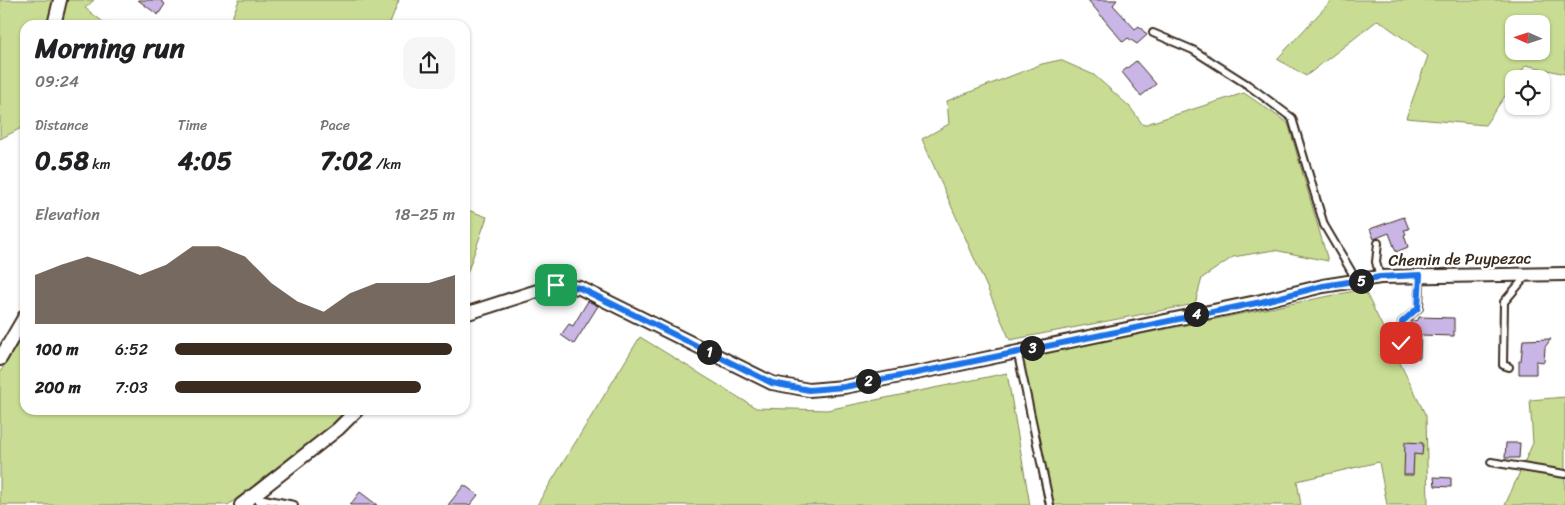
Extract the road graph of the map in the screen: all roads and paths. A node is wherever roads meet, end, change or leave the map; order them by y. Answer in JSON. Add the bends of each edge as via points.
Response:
{"nodes":[{"id":1,"x":60,"y":0,"type":"edge"},
{"id":2,"x":55,"y":20,"type":"edge"},
{"id":3,"x":1153,"y":33,"type":"dead end"},
{"id":4,"x":1378,"y":243,"type":"dead end"},
{"id":5,"x":1528,"y":274,"type":"junction"},
{"id":6,"x":1565,"y":274,"type":"edge"},
{"id":7,"x":1420,"y":275,"type":"junction"},
{"id":8,"x":1380,"y":277,"type":"junction"},
{"id":9,"x":1357,"y":282,"type":"junction"},
{"id":10,"x":470,"y":312,"type":"edge"},
{"id":11,"x":20,"y":325,"type":"edge"},
{"id":12,"x":1401,"y":343,"type":"dead end"},
{"id":13,"x":1017,"y":350,"type":"junction"},
{"id":14,"x":0,"y":359,"type":"edge"},
{"id":15,"x":1509,"y":367,"type":"dead end"},
{"id":16,"x":352,"y":415,"type":"edge"},
{"id":17,"x":1491,"y":462,"type":"dead end"},
{"id":18,"x":1565,"y":474,"type":"edge"},
{"id":19,"x":248,"y":502,"type":"edge"},
{"id":20,"x":265,"y":505,"type":"edge"},
{"id":21,"x":294,"y":505,"type":"edge"},
{"id":22,"x":1050,"y":505,"type":"edge"}],
"edges":[{"from":1,"to":2,"type":"street"},
{"from":3,"to":9,"type":"lane","via":[[1193,50],[1292,118],[1324,225]]},
{"from":4,"to":8,"type":"lane","via":[[1376,262]]},
{"from":5,"to":6,"type":"street","name":"Chemin de Puypezac"},
{"from":5,"to":7,"type":"street","name":"Chemin de Puypezac"},
{"from":5,"to":15,"type":"lane","via":[[1504,302],[1503,365]]},
{"from":7,"to":8,"type":"street","name":"Chemin de Puypezac"},
{"from":7,"to":12,"type":"lane","via":[[1418,308],[1402,322]]},
{"from":8,"to":9,"type":"street","name":"Chemin de Puypezac"},
{"from":9,"to":13,"type":"street","name":"Chemin de Puypezac","via":[[1323,286],[1261,302]]},
{"from":10,"to":13,"type":"street","name":"Chemin de Puypezac","via":[[556,285],[580,288],[772,383],[809,390],[844,387]]},
{"from":11,"to":14,"type":"street"},
{"from":13,"to":22,"type":"lane"},
{"from":16,"to":19,"type":"street"},
{"from":17,"to":18,"type":"lane"},
{"from":19,"to":20,"type":"lane"},
{"from":19,"to":21,"type":"lane"}]}
